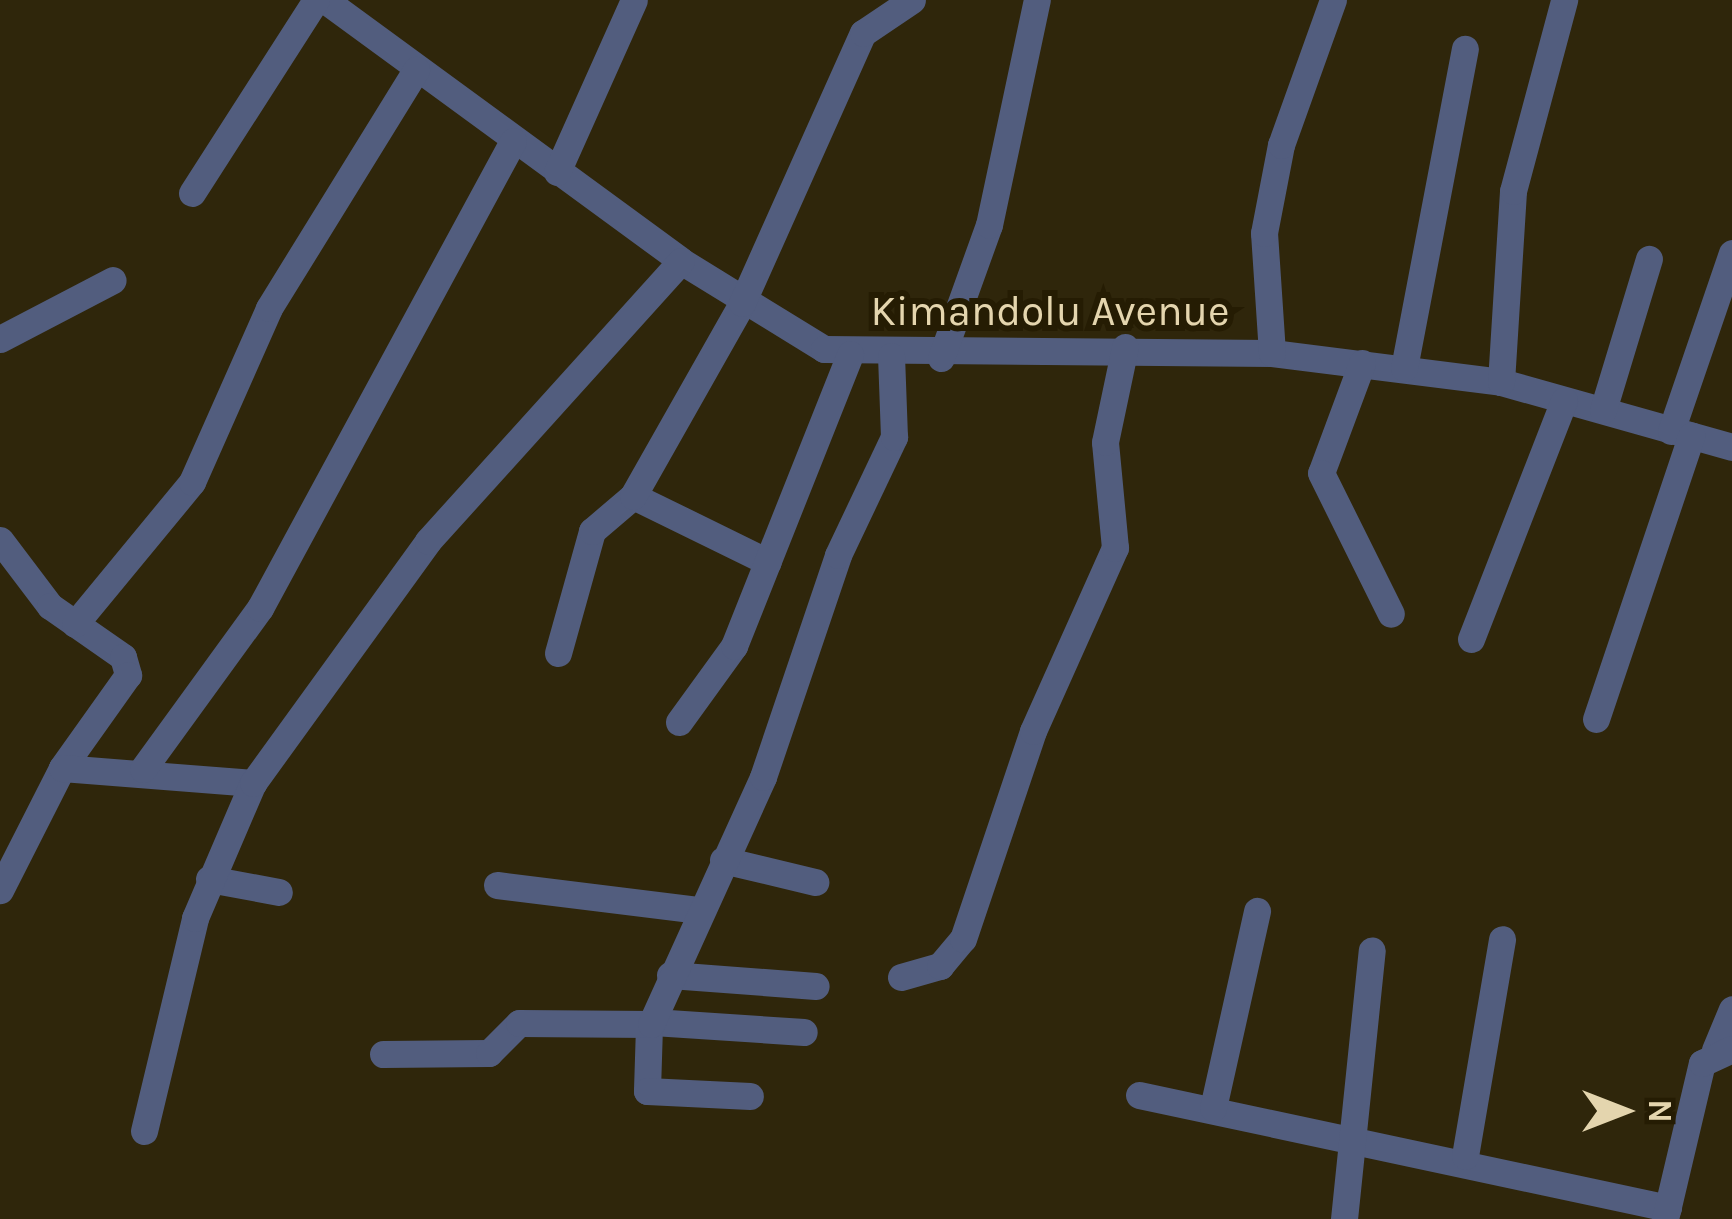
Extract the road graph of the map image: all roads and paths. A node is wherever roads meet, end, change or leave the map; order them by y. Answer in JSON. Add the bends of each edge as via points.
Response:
{"nodes":[{"id":1,"x":634,"y":0,"type":"edge"},
{"id":2,"x":912,"y":0,"type":"edge"},
{"id":3,"x":1036,"y":0,"type":"edge"},
{"id":4,"x":1333,"y":0,"type":"edge"},
{"id":5,"x":1564,"y":0,"type":"edge"},
{"id":6,"x":325,"y":1,"type":"edge"},
{"id":7,"x":1466,"y":49,"type":"dead end"},
{"id":8,"x":416,"y":70,"type":"junction"},
{"id":9,"x":513,"y":141,"type":"junction"},
{"id":10,"x":557,"y":172,"type":"junction"},
{"id":11,"x":192,"y":193,"type":"dead end"},
{"id":12,"x":1732,"y":253,"type":"edge"},
{"id":13,"x":1649,"y":259,"type":"dead end"},
{"id":14,"x":681,"y":261,"type":"junction"},
{"id":15,"x":113,"y":280,"type":"dead end"},
{"id":16,"x":742,"y":304,"type":"junction"},
{"id":17,"x":0,"y":339,"type":"edge"},
{"id":18,"x":1125,"y":347,"type":"junction"},
{"id":19,"x":1272,"y":352,"type":"junction"},
{"id":20,"x":850,"y":354,"type":"junction"},
{"id":21,"x":891,"y":356,"type":"junction"},
{"id":22,"x":941,"y":358,"type":"junction"},
{"id":23,"x":1362,"y":363,"type":"junction"},
{"id":24,"x":1404,"y":368,"type":"junction"},
{"id":25,"x":1501,"y":382,"type":"junction"},
{"id":26,"x":1564,"y":400,"type":"junction"},
{"id":27,"x":1604,"y":410,"type":"junction"},
{"id":28,"x":1681,"y":434,"type":"junction"},
{"id":29,"x":1732,"y":447,"type":"edge"},
{"id":30,"x":633,"y":496,"type":"junction"},
{"id":31,"x":0,"y":540,"type":"edge"},
{"id":32,"x":768,"y":562,"type":"junction"},
{"id":33,"x":1391,"y":614,"type":"dead end"},
{"id":34,"x":75,"y":624,"type":"junction"},
{"id":35,"x":1472,"y":639,"type":"dead end"},
{"id":36,"x":558,"y":653,"type":"dead end"},
{"id":37,"x":1596,"y":719,"type":"dead end"},
{"id":38,"x":680,"y":722,"type":"dead end"},
{"id":39,"x":62,"y":768,"type":"junction"},
{"id":40,"x":142,"y":769,"type":"junction"},
{"id":41,"x":253,"y":783,"type":"junction"},
{"id":42,"x":723,"y":860,"type":"junction"},
{"id":43,"x":209,"y":879,"type":"junction"},
{"id":44,"x":815,"y":882,"type":"dead end"},
{"id":45,"x":497,"y":885,"type":"dead end"},
{"id":46,"x":0,"y":890,"type":"edge"},
{"id":47,"x":279,"y":892,"type":"dead end"},
{"id":48,"x":697,"y":910,"type":"junction"},
{"id":49,"x":1257,"y":911,"type":"dead end"},
{"id":50,"x":1502,"y":939,"type":"dead end"},
{"id":51,"x":1372,"y":950,"type":"dead end"},
{"id":52,"x":670,"y":975,"type":"junction"},
{"id":53,"x":901,"y":977,"type":"dead end"},
{"id":54,"x":816,"y":986,"type":"dead end"},
{"id":55,"x":1732,"y":1010,"type":"edge"},
{"id":56,"x":651,"y":1024,"type":"junction"},
{"id":57,"x":804,"y":1032,"type":"dead end"},
{"id":58,"x":1723,"y":1049,"type":"edge"},
{"id":59,"x":383,"y":1054,"type":"dead end"},
{"id":60,"x":1139,"y":1095,"type":"dead end"},
{"id":61,"x":750,"y":1096,"type":"dead end"},
{"id":62,"x":1213,"y":1108,"type":"junction"},
{"id":63,"x":143,"y":1131,"type":"dead end"},
{"id":64,"x":1358,"y":1138,"type":"junction"},
{"id":65,"x":1466,"y":1156,"type":"junction"},
{"id":66,"x":1667,"y":1214,"type":"edge"},
{"id":67,"x":1344,"y":1219,"type":"edge"}],
"edges":[{"from":1,"to":10,"type":"street"},
{"from":2,"to":16,"type":"street","via":[[863,33]]},
{"from":3,"to":22,"type":"street","via":[[989,225]]},
{"from":4,"to":19,"type":"street","via":[[1281,145],[1264,232]]},
{"from":5,"to":25,"type":"street","via":[[1513,191]]},
{"from":6,"to":8,"type":"street","name":"Kimandolu Avenue"},
{"from":6,"to":11,"type":"street"},
{"from":7,"to":24,"type":"street"},
{"from":8,"to":9,"type":"street","name":"Kimandolu Avenue"},
{"from":8,"to":34,"type":"street","via":[[269,308],[184,495]]},
{"from":9,"to":10,"type":"street","name":"Kimandolu Avenue"},
{"from":9,"to":40,"type":"street","via":[[260,608]]},
{"from":10,"to":14,"type":"street","name":"Kimandolu Avenue"},
{"from":12,"to":28,"type":"street"},
{"from":13,"to":27,"type":"street"},
{"from":14,"to":16,"type":"street","name":"Kimandolu Avenue"},
{"from":14,"to":41,"type":"street","via":[[428,541]]},
{"from":15,"to":17,"type":"street"},
{"from":16,"to":20,"type":"street","name":"Kimandolu Avenue"},
{"from":16,"to":30,"type":"street"},
{"from":18,"to":19,"type":"street","name":"Kimandolu Avenue"},
{"from":18,"to":22,"type":"street","name":"Kimandolu Avenue"},
{"from":18,"to":53,"type":"street","via":[[1105,442],[1115,548],[1017,770],[963,939],[940,966]]},
{"from":19,"to":23,"type":"street","name":"Kimandolu Avenue"},
{"from":20,"to":21,"type":"street","name":"Kimandolu Avenue"},
{"from":20,"to":32,"type":"street"},
{"from":21,"to":22,"type":"street","name":"Kimandolu Avenue"},
{"from":21,"to":42,"type":"street","via":[[899,423]]},
{"from":23,"to":24,"type":"street","name":"Kimandolu Avenue"},
{"from":23,"to":33,"type":"street","via":[[1321,473]]},
{"from":24,"to":25,"type":"street","name":"Kimandolu Avenue"},
{"from":25,"to":26,"type":"street","name":"Kimandolu Avenue"},
{"from":26,"to":27,"type":"street","name":"Kimandolu Avenue"},
{"from":26,"to":35,"type":"street"},
{"from":27,"to":28,"type":"street","name":"Kimandolu Avenue"},
{"from":28,"to":29,"type":"street","name":"Kimandolu Avenue"},
{"from":28,"to":37,"type":"street"},
{"from":30,"to":32,"type":"street"},
{"from":30,"to":36,"type":"street","via":[[592,531]]},
{"from":31,"to":34,"type":"street"},
{"from":32,"to":38,"type":"street","via":[[734,646]]},
{"from":34,"to":39,"type":"street","via":[[116,649],[128,675]]},
{"from":39,"to":40,"type":"street"},
{"from":39,"to":46,"type":"street"},
{"from":40,"to":41,"type":"street"},
{"from":41,"to":43,"type":"street"},
{"from":42,"to":44,"type":"street"},
{"from":42,"to":48,"type":"street"},
{"from":43,"to":47,"type":"street"},
{"from":43,"to":63,"type":"street"},
{"from":45,"to":48,"type":"street"},
{"from":48,"to":52,"type":"street"},
{"from":49,"to":62,"type":"street"},
{"from":50,"to":65,"type":"street"},
{"from":51,"to":64,"type":"street"},
{"from":52,"to":54,"type":"street"},
{"from":52,"to":56,"type":"street"},
{"from":55,"to":58,"type":"street"},
{"from":56,"to":57,"type":"street"},
{"from":56,"to":59,"type":"street","via":[[519,1023],[489,1053]]},
{"from":56,"to":61,"type":"street","via":[[647,1091]]},
{"from":58,"to":66,"type":"street","via":[[1694,1086]]},
{"from":60,"to":62,"type":"street"},
{"from":62,"to":64,"type":"street"},
{"from":64,"to":65,"type":"street"},
{"from":64,"to":67,"type":"street"},
{"from":65,"to":66,"type":"street"}]}
